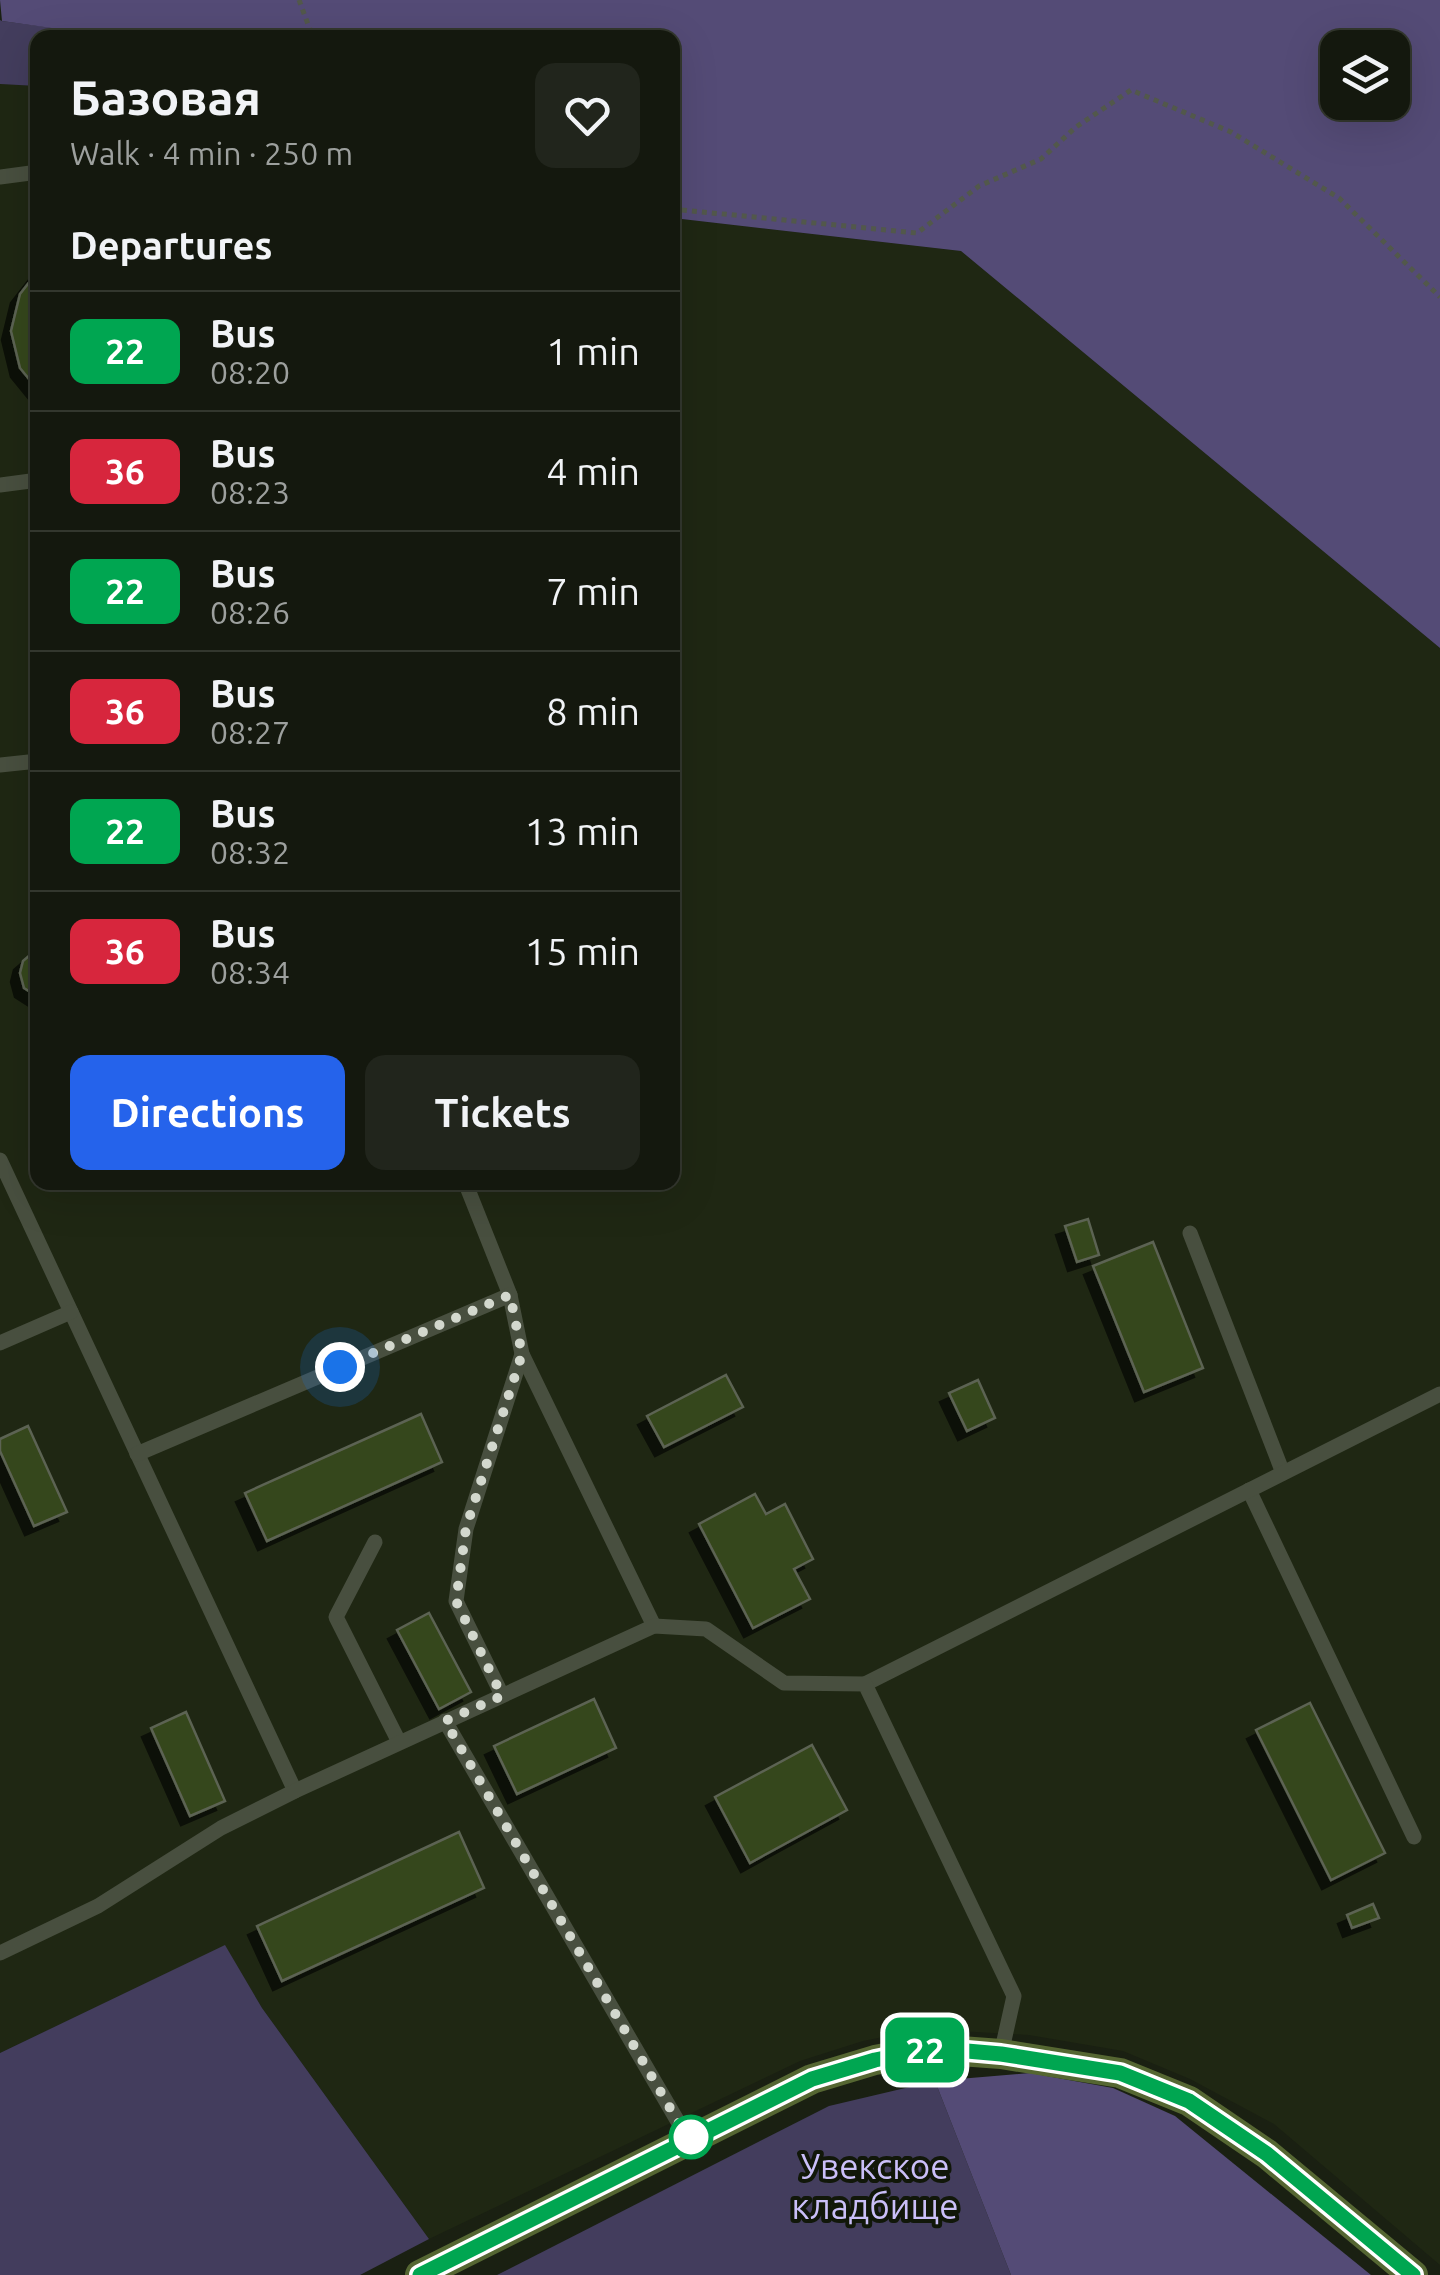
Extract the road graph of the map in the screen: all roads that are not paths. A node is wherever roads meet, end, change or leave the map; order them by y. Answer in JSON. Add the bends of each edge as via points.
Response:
{"nodes":[{"id":1,"x":30,"y":173,"type":"edge"},
{"id":2,"x":0,"y":177,"type":"edge"},
{"id":3,"x":30,"y":481,"type":"edge"},
{"id":4,"x":0,"y":485,"type":"edge"},
{"id":5,"x":30,"y":762,"type":"edge"},
{"id":6,"x":0,"y":766,"type":"edge"},
{"id":7,"x":0,"y":1160,"type":"edge"},
{"id":8,"x":468,"y":1190,"type":"edge"},
{"id":9,"x":1190,"y":1233,"type":"dead end"},
{"id":10,"x":510,"y":1295,"type":"junction"},
{"id":11,"x":71,"y":1312,"type":"junction"},
{"id":12,"x":0,"y":1343,"type":"edge"},
{"id":13,"x":522,"y":1354,"type":"junction"},
{"id":14,"x":1440,"y":1394,"type":"edge"},
{"id":15,"x":138,"y":1454,"type":"junction"},
{"id":16,"x":1283,"y":1473,"type":"junction"},
{"id":17,"x":1250,"y":1490,"type":"junction"},
{"id":18,"x":375,"y":1542,"type":"dead end"},
{"id":19,"x":654,"y":1626,"type":"junction"},
{"id":20,"x":865,"y":1684,"type":"junction"},
{"id":21,"x":502,"y":1696,"type":"junction"},
{"id":22,"x":445,"y":1721,"type":"junction"},
{"id":23,"x":399,"y":1742,"type":"junction"},
{"id":24,"x":295,"y":1791,"type":"junction"},
{"id":25,"x":1414,"y":1837,"type":"dead end"},
{"id":26,"x":0,"y":1953,"type":"edge"},
{"id":27,"x":1001,"y":2054,"type":"junction"},
{"id":28,"x":688,"y":2139,"type":"junction"},
{"id":29,"x":420,"y":2275,"type":"edge"},
{"id":30,"x":1413,"y":2275,"type":"edge"}],
"edges":[{"from":1,"to":2,"type":"lane"},
{"from":3,"to":4,"type":"lane"},
{"from":5,"to":6,"type":"lane"},
{"from":7,"to":11,"type":"lane"},
{"from":8,"to":10,"type":"lane"},
{"from":9,"to":16,"type":"lane"},
{"from":10,"to":13,"type":"lane"},
{"from":10,"to":15,"type":"lane"},
{"from":11,"to":12,"type":"lane"},
{"from":11,"to":15,"type":"lane"},
{"from":13,"to":19,"type":"lane"},
{"from":13,"to":21,"type":"lane","via":[[466,1528],[456,1601]]},
{"from":14,"to":16,"type":"lane"},
{"from":15,"to":24,"type":"lane"},
{"from":16,"to":17,"type":"lane"},
{"from":17,"to":20,"type":"lane"},
{"from":17,"to":25,"type":"lane"},
{"from":18,"to":23,"type":"lane","via":[[336,1618]]},
{"from":19,"to":20,"type":"lane","via":[[706,1630],[784,1683]]},
{"from":19,"to":21,"type":"lane"},
{"from":20,"to":27,"type":"lane","via":[[1014,1996]]},
{"from":21,"to":22,"type":"lane"},
{"from":22,"to":23,"type":"lane"},
{"from":22,"to":28,"type":"lane"},
{"from":23,"to":24,"type":"lane"},
{"from":24,"to":26,"type":"lane","via":[[98,1906]]},
{"from":27,"to":28,"type":"street","via":[[933,2048],[875,2060],[812,2079]]},
{"from":27,"to":30,"type":"street","via":[[1120,2073],[1189,2101],[1267,2154]]},
{"from":28,"to":29,"type":"street"}]}
